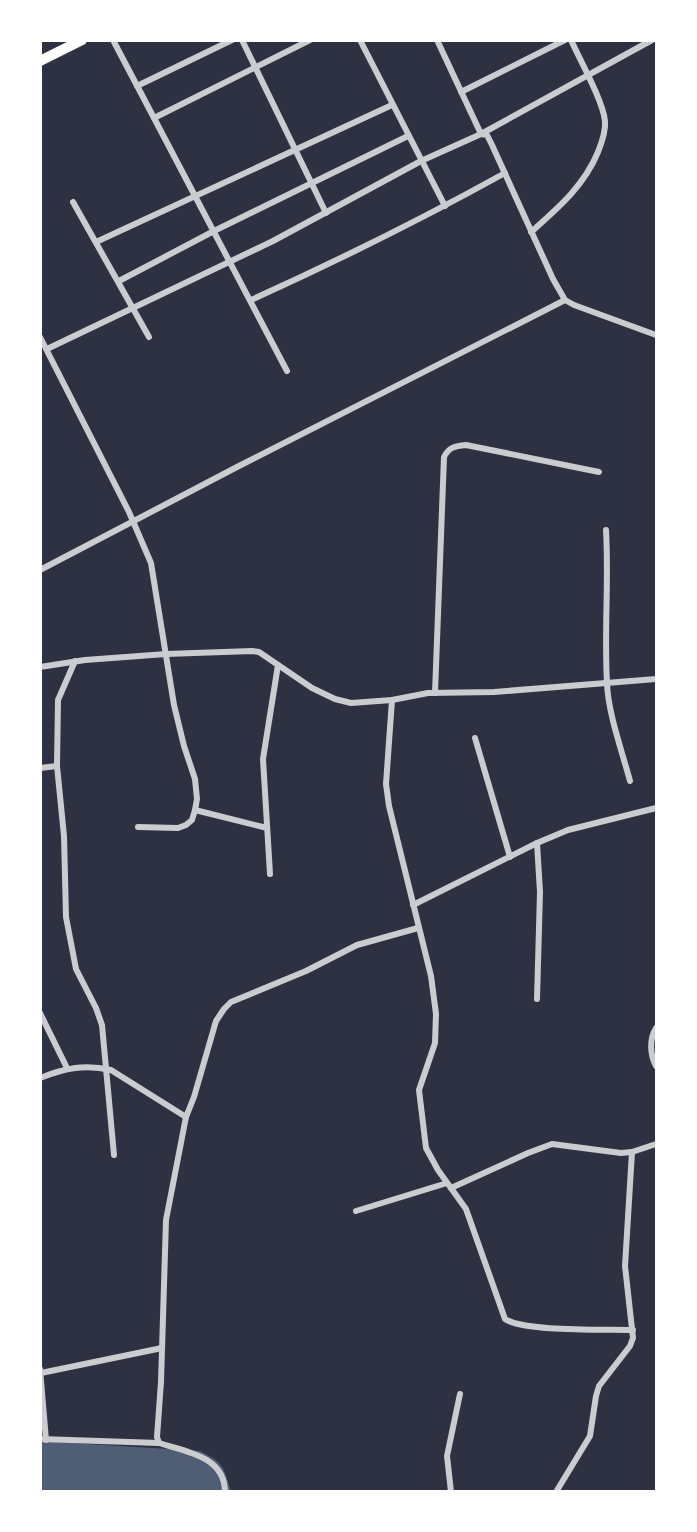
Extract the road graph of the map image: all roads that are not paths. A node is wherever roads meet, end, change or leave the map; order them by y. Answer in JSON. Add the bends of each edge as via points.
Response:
{"nodes":[{"id":1,"x":82,"y":40,"type":"edge"},
{"id":2,"x":113,"y":40,"type":"edge"},
{"id":3,"x":232,"y":40,"type":"edge"},
{"id":4,"x":242,"y":40,"type":"edge"},
{"id":5,"x":310,"y":40,"type":"edge"},
{"id":6,"x":360,"y":40,"type":"edge"},
{"id":7,"x":437,"y":40,"type":"edge"},
{"id":8,"x":565,"y":40,"type":"edge"},
{"id":9,"x":570,"y":40,"type":"edge"},
{"id":10,"x":652,"y":40,"type":"edge"},
{"id":11,"x":40,"y":61,"type":"edge"},
{"id":12,"x":255,"y":67,"type":"junction"},
{"id":13,"x":586,"y":74,"type":"junction"},
{"id":14,"x":137,"y":86,"type":"junction"},
{"id":15,"x":461,"y":92,"type":"junction"},
{"id":16,"x":392,"y":105,"type":"junction"},
{"id":17,"x":154,"y":118,"type":"junction"},
{"id":18,"x":481,"y":134,"type":"junction"},
{"id":19,"x":408,"y":136,"type":"junction"},
{"id":20,"x":296,"y":151,"type":"junction"},
{"id":21,"x":421,"y":161,"type":"junction"},
{"id":22,"x":505,"y":173,"type":"junction"},
{"id":23,"x":311,"y":183,"type":"junction"},
{"id":24,"x":195,"y":195,"type":"junction"},
{"id":25,"x":73,"y":202,"type":"dead end"},
{"id":26,"x":445,"y":207,"type":"junction"},
{"id":27,"x":326,"y":213,"type":"junction"},
{"id":28,"x":214,"y":231,"type":"junction"},
{"id":29,"x":531,"y":232,"type":"junction"},
{"id":30,"x":96,"y":242,"type":"junction"},
{"id":31,"x":230,"y":262,"type":"junction"},
{"id":32,"x":119,"y":281,"type":"junction"},
{"id":33,"x":250,"y":300,"type":"junction"},
{"id":34,"x":565,"y":300,"type":"junction"},
{"id":35,"x":134,"y":308,"type":"junction"},
{"id":36,"x":657,"y":335,"type":"edge"},
{"id":37,"x":40,"y":337,"type":"edge"},
{"id":38,"x":150,"y":337,"type":"dead end"},
{"id":39,"x":47,"y":349,"type":"junction"},
{"id":40,"x":287,"y":371,"type":"dead end"},
{"id":41,"x":599,"y":472,"type":"dead end"},
{"id":42,"x":133,"y":521,"type":"junction"},
{"id":43,"x":606,"y":530,"type":"dead end"},
{"id":44,"x":40,"y":570,"type":"edge"},
{"id":45,"x":166,"y":654,"type":"junction"},
{"id":46,"x":75,"y":661,"type":"junction"},
{"id":47,"x":278,"y":665,"type":"junction"},
{"id":48,"x":40,"y":667,"type":"edge"},
{"id":49,"x":656,"y":678,"type":"edge"},
{"id":50,"x":607,"y":683,"type":"junction"},
{"id":51,"x":435,"y":693,"type":"junction"},
{"id":52,"x":392,"y":700,"type":"junction"},
{"id":53,"x":475,"y":738,"type":"dead end"},
{"id":54,"x":57,"y":766,"type":"junction"},
{"id":55,"x":40,"y":768,"type":"edge"},
{"id":56,"x":630,"y":781,"type":"dead end"},
{"id":57,"x":657,"y":808,"type":"edge"},
{"id":58,"x":195,"y":810,"type":"junction"},
{"id":59,"x":138,"y":827,"type":"dead end"},
{"id":60,"x":267,"y":828,"type":"junction"},
{"id":61,"x":537,"y":843,"type":"junction"},
{"id":62,"x":510,"y":857,"type":"junction"},
{"id":63,"x":270,"y":874,"type":"dead end"},
{"id":64,"x":413,"y":905,"type":"junction"},
{"id":65,"x":418,"y":928,"type":"junction"},
{"id":66,"x":537,"y":999,"type":"dead end"},
{"id":67,"x":40,"y":1013,"type":"edge"},
{"id":68,"x":657,"y":1028,"type":"edge"},
{"id":69,"x":657,"y":1066,"type":"edge"},
{"id":70,"x":67,"y":1068,"type":"junction"},
{"id":71,"x":106,"y":1069,"type":"junction"},
{"id":72,"x":40,"y":1078,"type":"edge"},
{"id":73,"x":186,"y":1117,"type":"junction"},
{"id":74,"x":657,"y":1144,"type":"edge"},
{"id":75,"x":632,"y":1152,"type":"junction"},
{"id":76,"x":114,"y":1155,"type":"dead end"},
{"id":77,"x":449,"y":1185,"type":"junction"},
{"id":78,"x":356,"y":1211,"type":"dead end"},
{"id":79,"x":633,"y":1330,"type":"junction"},
{"id":80,"x":162,"y":1348,"type":"junction"},
{"id":81,"x":40,"y":1369,"type":"edge"},
{"id":82,"x":41,"y":1373,"type":"edge"},
{"id":83,"x":460,"y":1394,"type":"dead end"},
{"id":84,"x":43,"y":1439,"type":"edge"},
{"id":85,"x":159,"y":1443,"type":"junction"},
{"id":86,"x":225,"y":1491,"type":"edge"},
{"id":87,"x":451,"y":1491,"type":"edge"},
{"id":88,"x":556,"y":1491,"type":"edge"}],
"edges":[{"from":1,"to":11,"type":"main road"},
{"from":2,"to":14,"type":"street"},
{"from":3,"to":14,"type":"street"},
{"from":4,"to":12,"type":"street"},
{"from":5,"to":12,"type":"street"},
{"from":6,"to":16,"type":"street"},
{"from":7,"to":15,"type":"street"},
{"from":8,"to":15,"type":"street"},
{"from":9,"to":13,"type":"street"},
{"from":10,"to":13,"type":"street"},
{"from":12,"to":17,"type":"street"},
{"from":12,"to":20,"type":"street"},
{"from":13,"to":18,"type":"street"},
{"from":13,"to":29,"type":"street","via":[[605,121],[603,138],[592,167],[573,194]]},
{"from":14,"to":17,"type":"street"},
{"from":15,"to":18,"type":"street"},
{"from":16,"to":19,"type":"street"},
{"from":16,"to":20,"type":"street"},
{"from":17,"to":24,"type":"street"},
{"from":18,"to":21,"type":"street"},
{"from":18,"to":22,"type":"street","via":[[487,135]]},
{"from":19,"to":21,"type":"street"},
{"from":19,"to":23,"type":"street"},
{"from":20,"to":23,"type":"street"},
{"from":20,"to":24,"type":"street"},
{"from":21,"to":26,"type":"street"},
{"from":21,"to":27,"type":"street"},
{"from":22,"to":26,"type":"street"},
{"from":22,"to":29,"type":"street"},
{"from":23,"to":27,"type":"street"},
{"from":23,"to":28,"type":"street"},
{"from":24,"to":28,"type":"street"},
{"from":24,"to":30,"type":"street"},
{"from":25,"to":30,"type":"street"},
{"from":26,"to":33,"type":"street"},
{"from":27,"to":31,"type":"street"},
{"from":28,"to":31,"type":"street"},
{"from":28,"to":32,"type":"street"},
{"from":29,"to":34,"type":"street"},
{"from":30,"to":32,"type":"street"},
{"from":31,"to":33,"type":"street"},
{"from":31,"to":35,"type":"street"},
{"from":32,"to":35,"type":"street"},
{"from":33,"to":40,"type":"street"},
{"from":34,"to":36,"type":"street"},
{"from":34,"to":42,"type":"street"},
{"from":35,"to":38,"type":"street"},
{"from":35,"to":39,"type":"street"},
{"from":37,"to":39,"type":"street"},
{"from":39,"to":42,"type":"street"},
{"from":41,"to":51,"type":"street","via":[[466,445],[448,450],[444,457]]},
{"from":42,"to":44,"type":"street"},
{"from":42,"to":45,"type":"street","via":[[151,563]]},
{"from":43,"to":50,"type":"street"},
{"from":45,"to":46,"type":"street"},
{"from":45,"to":47,"type":"street","via":[[252,651]]},
{"from":45,"to":58,"type":"street","via":[[174,705],[195,779]]},
{"from":46,"to":48,"type":"street"},
{"from":46,"to":54,"type":"street","via":[[58,700]]},
{"from":47,"to":52,"type":"street","via":[[312,688],[351,704]]},
{"from":47,"to":60,"type":"street","via":[[263,759]]},
{"from":49,"to":50,"type":"street"},
{"from":50,"to":51,"type":"street"},
{"from":50,"to":56,"type":"street"},
{"from":51,"to":52,"type":"street"},
{"from":52,"to":64,"type":"street","via":[[386,784]]},
{"from":53,"to":62,"type":"street"},
{"from":54,"to":55,"type":"street"},
{"from":54,"to":71,"type":"street","via":[[66,917],[76,969],[102,1025]]},
{"from":57,"to":61,"type":"street","via":[[568,830]]},
{"from":58,"to":59,"type":"street","via":[[192,820],[178,828]]},
{"from":58,"to":60,"type":"street"},
{"from":60,"to":63,"type":"street"},
{"from":61,"to":62,"type":"street"},
{"from":61,"to":66,"type":"street"},
{"from":62,"to":64,"type":"street"},
{"from":64,"to":65,"type":"street"},
{"from":65,"to":73,"type":"street","via":[[357,945],[231,1002],[216,1021]]},
{"from":65,"to":77,"type":"street","via":[[437,1025],[421,1082],[421,1114],[429,1156]]},
{"from":67,"to":70,"type":"street"},
{"from":68,"to":69,"type":"street","via":[[652,1043],[652,1059]]},
{"from":70,"to":71,"type":"street"},
{"from":70,"to":72,"type":"street"},
{"from":71,"to":73,"type":"street"},
{"from":71,"to":76,"type":"street"},
{"from":73,"to":80,"type":"street","via":[[166,1220]]},
{"from":74,"to":75,"type":"street"},
{"from":75,"to":77,"type":"street","via":[[552,1144]]},
{"from":75,"to":79,"type":"street","via":[[625,1266]]},
{"from":77,"to":78,"type":"street"},
{"from":77,"to":79,"type":"street","via":[[466,1209],[505,1318],[510,1322],[528,1327]]},
{"from":79,"to":88,"type":"street","via":[[630,1346],[599,1386],[590,1437]]},
{"from":80,"to":82,"type":"street"},
{"from":80,"to":85,"type":"street"},
{"from":81,"to":82,"type":"street"},
{"from":82,"to":84,"type":"street"},
{"from":83,"to":87,"type":"street","via":[[447,1456]]},
{"from":84,"to":85,"type":"street"},
{"from":85,"to":86,"type":"street","via":[[201,1456],[213,1464],[223,1477]]}]}
